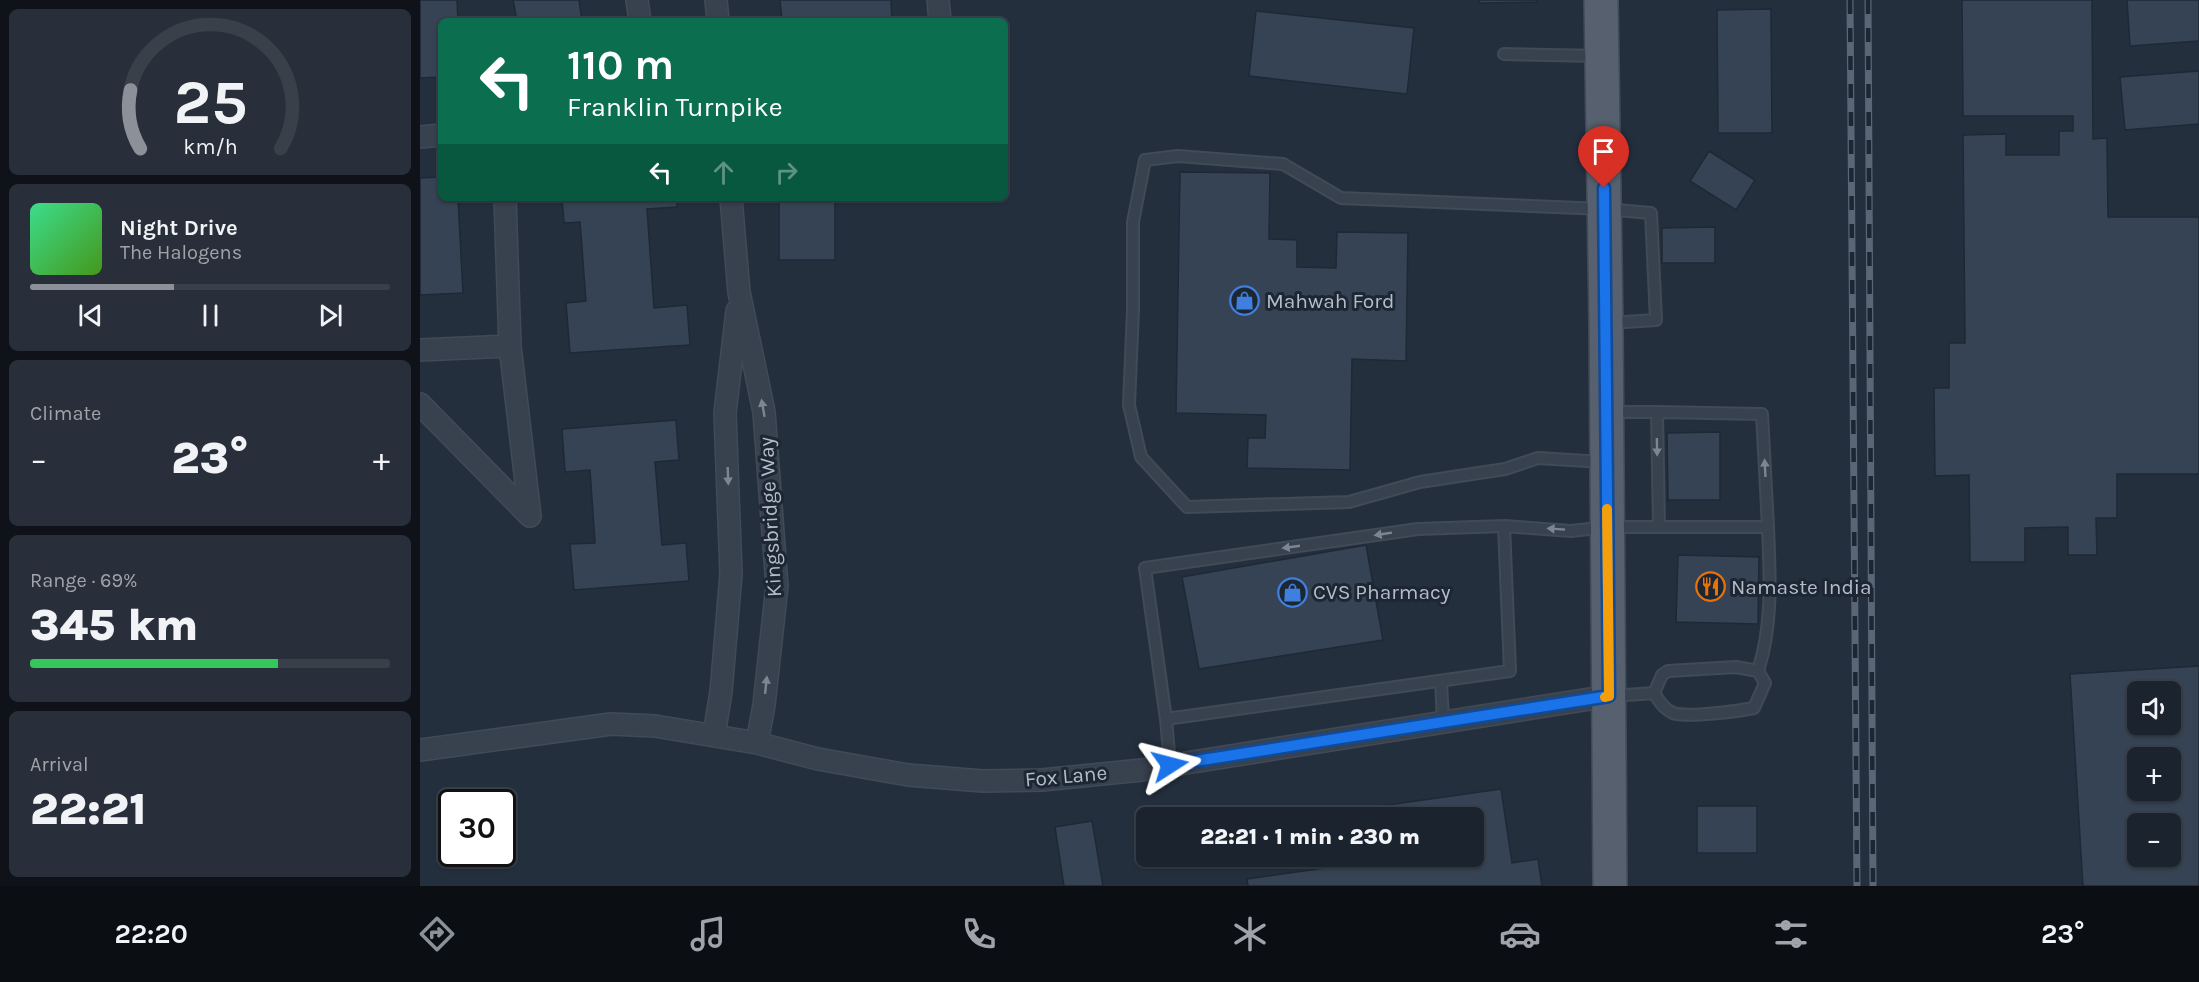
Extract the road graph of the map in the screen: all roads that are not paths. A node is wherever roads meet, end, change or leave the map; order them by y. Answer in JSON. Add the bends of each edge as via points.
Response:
{"nodes":[{"id":1,"x":638,"y":0,"type":"edge"},
{"id":2,"x":716,"y":0,"type":"edge"},
{"id":3,"x":938,"y":0,"type":"edge"},
{"id":4,"x":1601,"y":0,"type":"edge"},
{"id":5,"x":640,"y":18,"type":"edge"},
{"id":6,"x":718,"y":18,"type":"edge"},
{"id":7,"x":940,"y":18,"type":"edge"},
{"id":8,"x":1504,"y":54,"type":"dead end"},
{"id":9,"x":1602,"y":56,"type":"junction"},
{"id":10,"x":438,"y":135,"type":"edge"},
{"id":11,"x":420,"y":137,"type":"edge"},
{"id":12,"x":505,"y":201,"type":"edge"},
{"id":13,"x":731,"y":201,"type":"edge"},
{"id":14,"x":1604,"y":209,"type":"junction"},
{"id":15,"x":739,"y":292,"type":"junction"},
{"id":16,"x":1606,"y":323,"type":"junction"},
{"id":17,"x":510,"y":346,"type":"junction"},
{"id":18,"x":420,"y":350,"type":"edge"},
{"id":19,"x":420,"y":404,"type":"edge"},
{"id":20,"x":1606,"y":412,"type":"junction"},
{"id":21,"x":1657,"y":412,"type":"junction"},
{"id":22,"x":1606,"y":462,"type":"junction"},
{"id":23,"x":1504,"y":526,"type":"junction"},
{"id":24,"x":1607,"y":527,"type":"junction"},
{"id":25,"x":1659,"y":527,"type":"junction"},
{"id":26,"x":1768,"y":527,"type":"junction"},
{"id":27,"x":1758,"y":671,"type":"junction"},
{"id":28,"x":1441,"y":681,"type":"junction"},
{"id":29,"x":1654,"y":693,"type":"junction"},
{"id":30,"x":1609,"y":696,"type":"junction"},
{"id":31,"x":1166,"y":719,"type":"junction"},
{"id":32,"x":1443,"y":722,"type":"junction"},
{"id":33,"x":714,"y":735,"type":"junction"},
{"id":34,"x":757,"y":743,"type":"junction"},
{"id":35,"x":420,"y":750,"type":"edge"},
{"id":36,"x":1170,"y":765,"type":"junction"},
{"id":37,"x":1610,"y":886,"type":"edge"}],
"edges":[{"from":1,"to":5,"type":"street"},
{"from":2,"to":6,"type":"street"},
{"from":3,"to":7,"type":"street"},
{"from":4,"to":9,"type":"main road"},
{"from":8,"to":9,"type":"lane"},
{"from":9,"to":14,"type":"main road"},
{"from":10,"to":11,"type":"street"},
{"from":12,"to":17,"type":"street"},
{"from":13,"to":15,"type":"street","name":"Kingsbridge Way"},
{"from":14,"to":16,"type":"main road"},
{"from":14,"to":16,"type":"lane","via":[[1652,213],[1656,320]]},
{"from":14,"to":22,"type":"lane","via":[[1341,198],[1282,164],[1178,156],[1145,160],[1133,222],[1129,405],[1141,457],[1187,507],[1349,502],[1420,482],[1505,469],[1538,458]]},
{"from":15,"to":33,"type":"street","name":"Kingsbridge Way","one_way":true,"via":[[725,413],[731,574]]},
{"from":34,"to":15,"type":"street","name":"Kingsbridge Way","one_way":true,"via":[[777,586],[764,412]]},
{"from":16,"to":20,"type":"main road"},
{"from":17,"to":18,"type":"street"},
{"from":17,"to":19,"type":"street","via":[[530,516]]},
{"from":20,"to":21,"type":"lane"},
{"from":20,"to":22,"type":"main road"},
{"from":21,"to":25,"type":"lane","one_way":true},
{"from":26,"to":21,"type":"lane","one_way":true,"via":[[1762,414]]},
{"from":22,"to":24,"type":"main road"},
{"from":24,"to":23,"type":"lane","one_way":true,"via":[[1571,531]]},
{"from":23,"to":28,"type":"lane","via":[[1510,671]]},
{"from":23,"to":31,"type":"lane","one_way":true,"via":[[1418,529],[1144,568]]},
{"from":24,"to":25,"type":"lane"},
{"from":24,"to":30,"type":"main road"},
{"from":25,"to":26,"type":"lane"},
{"from":26,"to":27,"type":"lane","via":[[1766,647]]},
{"from":27,"to":29,"type":"lane","via":[[1736,667],[1668,671]]},
{"from":27,"to":29,"type":"lane","via":[[1765,682],[1754,708],[1730,713],[1674,713],[1661,705]]},
{"from":28,"to":31,"type":"lane"},
{"from":28,"to":32,"type":"lane"},
{"from":29,"to":30,"type":"lane"},
{"from":30,"to":32,"type":"street","name":"Fox Lane"},
{"from":30,"to":37,"type":"main road"},
{"from":31,"to":36,"type":"lane"},
{"from":32,"to":36,"type":"street","name":"Fox Lane"},
{"from":33,"to":34,"type":"street","name":"Fox Lane"},
{"from":33,"to":35,"type":"street","name":"Fox Lane","via":[[611,724]]},
{"from":34,"to":36,"type":"street","name":"Fox Lane","via":[[886,771],[983,781],[1042,780]]}]}
